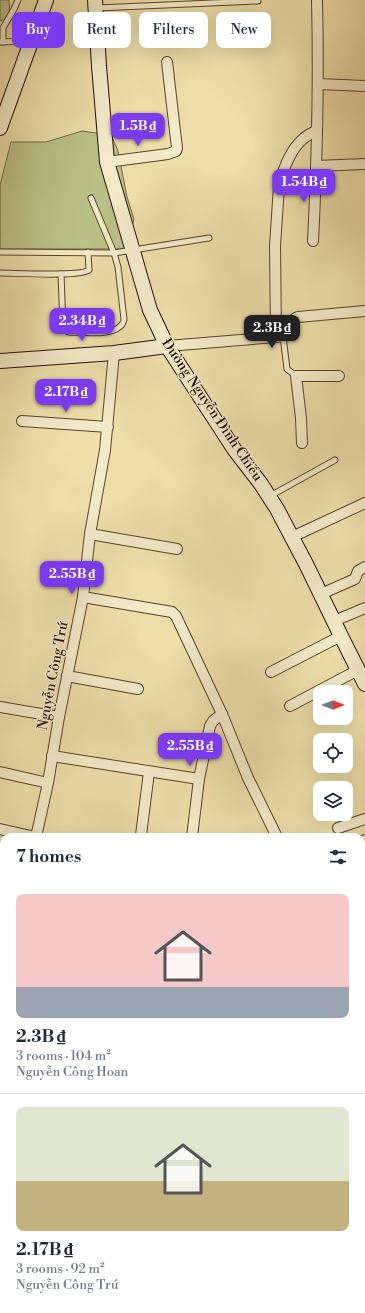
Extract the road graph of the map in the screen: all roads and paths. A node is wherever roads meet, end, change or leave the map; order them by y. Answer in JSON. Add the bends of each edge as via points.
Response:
{"nodes":[{"id":1,"x":18,"y":0,"type":"edge"},
{"id":2,"x":46,"y":0,"type":"edge"},
{"id":3,"x":317,"y":0,"type":"edge"},
{"id":4,"x":258,"y":1,"type":"dead end"},
{"id":5,"x":96,"y":4,"type":"edge"},
{"id":6,"x":42,"y":12,"type":"edge"},
{"id":7,"x":2,"y":42,"type":"edge"},
{"id":8,"x":12,"y":42,"type":"edge"},
{"id":9,"x":29,"y":48,"type":"edge"},
{"id":10,"x":167,"y":62,"type":"dead end"},
{"id":11,"x":318,"y":84,"type":"junction"},
{"id":12,"x":365,"y":86,"type":"edge"},
{"id":13,"x":0,"y":128,"type":"edge"},
{"id":14,"x":316,"y":131,"type":"junction"},
{"id":15,"x":107,"y":162,"type":"junction"},
{"id":16,"x":365,"y":164,"type":"edge"},
{"id":17,"x":316,"y":166,"type":"junction"},
{"id":18,"x":91,"y":198,"type":"dead end"},
{"id":19,"x":209,"y":238,"type":"dead end"},
{"id":20,"x":313,"y":241,"type":"dead end"},
{"id":21,"x":132,"y":251,"type":"junction"},
{"id":22,"x":0,"y":252,"type":"edge"},
{"id":23,"x":88,"y":252,"type":"junction"},
{"id":24,"x":114,"y":253,"type":"junction"},
{"id":25,"x":0,"y":273,"type":"edge"},
{"id":26,"x":61,"y":274,"type":"junction"},
{"id":27,"x":365,"y":311,"type":"edge"},
{"id":28,"x":279,"y":337,"type":"junction"},
{"id":29,"x":167,"y":346,"type":"junction"},
{"id":30,"x":114,"y":353,"type":"junction"},
{"id":31,"x":0,"y":362,"type":"edge"},
{"id":32,"x":296,"y":376,"type":"junction"},
{"id":33,"x":339,"y":376,"type":"dead end"},
{"id":34,"x":22,"y":421,"type":"dead end"},
{"id":35,"x":108,"y":427,"type":"junction"},
{"id":36,"x":302,"y":443,"type":"dead end"},
{"id":37,"x":335,"y":460,"type":"dead end"},
{"id":38,"x":269,"y":497,"type":"junction"},
{"id":39,"x":365,"y":503,"type":"edge"},
{"id":40,"x":90,"y":534,"type":"junction"},
{"id":41,"x":292,"y":537,"type":"junction"},
{"id":42,"x":177,"y":549,"type":"dead end"},
{"id":43,"x":365,"y":567,"type":"edge"},
{"id":44,"x":321,"y":594,"type":"junction"},
{"id":45,"x":83,"y":597,"type":"junction"},
{"id":46,"x":365,"y":608,"type":"edge"},
{"id":47,"x":334,"y":621,"type":"junction"},
{"id":48,"x":341,"y":636,"type":"junction"},
{"id":49,"x":271,"y":672,"type":"dead end"},
{"id":50,"x":67,"y":676,"type":"junction"},
{"id":51,"x":363,"y":676,"type":"edge"},
{"id":52,"x":138,"y":689,"type":"dead end"},
{"id":53,"x":0,"y":706,"type":"edge"},
{"id":54,"x":290,"y":706,"type":"dead end"},
{"id":55,"x":222,"y":714,"type":"junction"},
{"id":56,"x":59,"y":717,"type":"junction"},
{"id":57,"x":52,"y":756,"type":"junction"},
{"id":58,"x":0,"y":772,"type":"edge"},
{"id":59,"x":149,"y":772,"type":"junction"},
{"id":60,"x":199,"y":779,"type":"junction"},
{"id":61,"x":48,"y":783,"type":"junction"},
{"id":62,"x":365,"y":819,"type":"edge"},
{"id":63,"x":338,"y":828,"type":"dead end"},
{"id":64,"x":0,"y":829,"type":"edge"},
{"id":65,"x":18,"y":833,"type":"edge"},
{"id":66,"x":36,"y":833,"type":"edge"},
{"id":67,"x":140,"y":833,"type":"edge"},
{"id":68,"x":192,"y":833,"type":"edge"},
{"id":69,"x":275,"y":833,"type":"edge"}],
"edges":[{"from":1,"to":7,"type":"lane","via":[[3,28]]},
{"from":2,"to":6,"type":"street"},
{"from":3,"to":11,"type":"street"},
{"from":4,"to":5,"type":"lane"},
{"from":5,"to":15,"type":"street","name":"Đường Nguyễn Đình Chiểu"},
{"from":7,"to":8,"type":"lane"},
{"from":9,"to":13,"type":"street"},
{"from":10,"to":15,"type":"street","via":[[176,151]]},
{"from":11,"to":12,"type":"street"},
{"from":11,"to":14,"type":"street"},
{"from":14,"to":17,"type":"street"},
{"from":14,"to":28,"type":"street","via":[[304,137],[293,150],[279,186],[275,246]]},
{"from":15,"to":21,"type":"street","name":"Đường Nguyễn Đình Chiểu"},
{"from":16,"to":17,"type":"street"},
{"from":17,"to":20,"type":"street"},
{"from":18,"to":24,"type":"lane"},
{"from":19,"to":21,"type":"lane"},
{"from":21,"to":24,"type":"lane"},
{"from":21,"to":29,"type":"street","name":"Đường Nguyễn Đình Chiểu","via":[[150,310]]},
{"from":22,"to":23,"type":"lane"},
{"from":23,"to":24,"type":"lane"},
{"from":23,"to":26,"type":"lane","via":[[89,270],[85,273]]},
{"from":24,"to":26,"type":"lane","via":[[119,272],[124,319],[116,330],[65,330]]},
{"from":25,"to":26,"type":"lane"},
{"from":27,"to":28,"type":"street","via":[[294,318],[288,335]]},
{"from":28,"to":29,"type":"street"},
{"from":28,"to":32,"type":"lane","via":[[287,369]]},
{"from":29,"to":30,"type":"street"},
{"from":29,"to":38,"type":"street","name":"Đường Nguyễn Đình Chiểu","via":[[234,449]]},
{"from":30,"to":31,"type":"street"},
{"from":30,"to":35,"type":"street","name":"Nguyễn Công Trứ"},
{"from":32,"to":33,"type":"street"},
{"from":32,"to":36,"type":"street"},
{"from":34,"to":35,"type":"street"},
{"from":35,"to":40,"type":"street","name":"Nguyễn Công Trứ"},
{"from":37,"to":38,"type":"lane"},
{"from":38,"to":41,"type":"street","name":"Đường Nguyễn Đình Chiểu"},
{"from":39,"to":41,"type":"street"},
{"from":40,"to":42,"type":"street"},
{"from":40,"to":45,"type":"street","name":"Nguyễn Công Trứ"},
{"from":41,"to":44,"type":"street","name":"Đường Nguyễn Đình Chiểu"},
{"from":43,"to":44,"type":"street","via":[[358,571],[355,579]]},
{"from":44,"to":47,"type":"street","name":"Đường Nguyễn Đình Chiểu"},
{"from":45,"to":50,"type":"street","name":"Nguyễn Công Trứ"},
{"from":45,"to":55,"type":"street","via":[[172,612]]},
{"from":46,"to":47,"type":"street"},
{"from":47,"to":48,"type":"street","name":"Đường Nguyễn Đình Chiểu"},
{"from":48,"to":49,"type":"street"},
{"from":48,"to":51,"type":"street","name":"Đường Nguyễn Đình Chiểu"},
{"from":50,"to":52,"type":"street"},
{"from":50,"to":56,"type":"street","name":"Nguyễn Công Trứ"},
{"from":51,"to":54,"type":"street"},
{"from":53,"to":56,"type":"street"},
{"from":55,"to":60,"type":"street","via":[[210,726]]},
{"from":55,"to":69,"type":"street","via":[[248,778]]},
{"from":56,"to":57,"type":"street","name":"Nguyễn Công Trứ"},
{"from":57,"to":59,"type":"street"},
{"from":57,"to":61,"type":"street","name":"Nguyễn Công Trứ"},
{"from":58,"to":61,"type":"street"},
{"from":59,"to":60,"type":"street"},
{"from":59,"to":67,"type":"street"},
{"from":60,"to":68,"type":"street"},
{"from":61,"to":66,"type":"street","name":"Nguyễn Công Trứ"},
{"from":62,"to":63,"type":"street"},
{"from":64,"to":65,"type":"street"}]}
